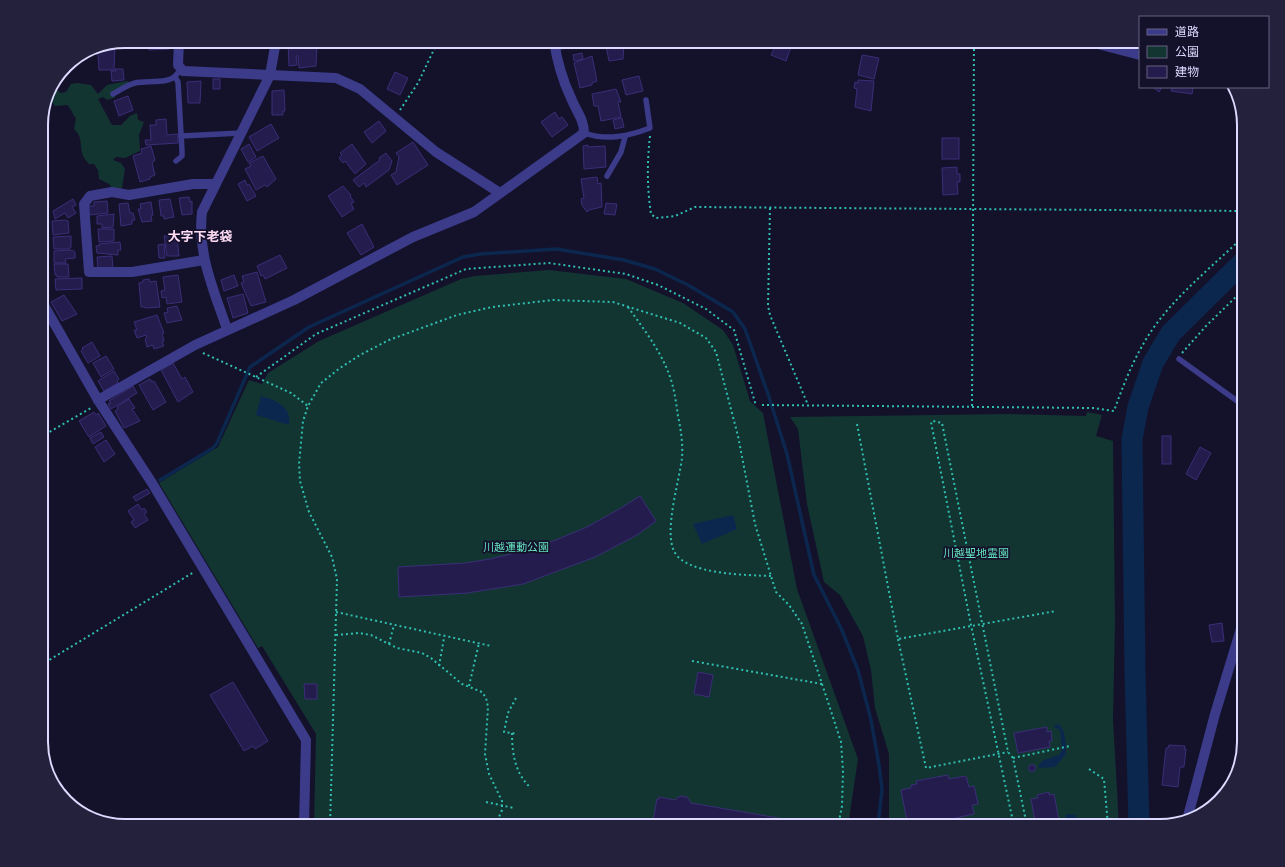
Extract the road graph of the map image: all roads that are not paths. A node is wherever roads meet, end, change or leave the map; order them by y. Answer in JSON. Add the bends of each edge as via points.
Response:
{"nodes":[{"id":1,"x":179,"y":48,"type":"edge"},
{"id":2,"x":275,"y":48,"type":"edge"},
{"id":3,"x":555,"y":48,"type":"edge"},
{"id":4,"x":1113,"y":48,"type":"edge"},
{"id":5,"x":1139,"y":55,"type":"edge"},
{"id":6,"x":178,"y":73,"type":"junction"},
{"id":7,"x":270,"y":75,"type":"junction"},
{"id":8,"x":113,"y":94,"type":"dead end"},
{"id":9,"x":646,"y":100,"type":"dead end"},
{"id":10,"x":241,"y":133,"type":"junction"},
{"id":11,"x":584,"y":133,"type":"junction"},
{"id":12,"x":181,"y":136,"type":"junction"},
{"id":13,"x":625,"y":137,"type":"junction"},
{"id":14,"x":176,"y":161,"type":"dead end"},
{"id":15,"x":606,"y":176,"type":"dead end"},
{"id":16,"x":215,"y":184,"type":"junction"},
{"id":17,"x":500,"y":193,"type":"junction"},
{"id":18,"x":204,"y":260,"type":"junction"},
{"id":19,"x":48,"y":312,"type":"edge"},
{"id":20,"x":227,"y":329,"type":"junction"},
{"id":21,"x":1179,"y":359,"type":"road end"},
{"id":22,"x":99,"y":401,"type":"junction"},
{"id":23,"x":1237,"y":401,"type":"edge"},
{"id":24,"x":1237,"y":642,"type":"edge"},
{"id":25,"x":1189,"y":813,"type":"edge"},
{"id":26,"x":304,"y":819,"type":"edge"}],
"edges":[{"from":1,"to":6,"type":"street"},
{"from":2,"to":7,"type":"street"},
{"from":3,"to":11,"type":"street","via":[[559,69],[571,100],[584,123]]},
{"from":4,"to":5,"type":"street"},
{"from":6,"to":7,"type":"street","via":[[183,71]]},
{"from":6,"to":8,"type":"lane","via":[[168,80],[135,83]]},
{"from":6,"to":12,"type":"lane"},
{"from":7,"to":10,"type":"street"},
{"from":7,"to":17,"type":"street","via":[[336,78],[360,88],[436,152]]},
{"from":9,"to":13,"type":"lane","via":[[650,128]]},
{"from":10,"to":12,"type":"lane"},
{"from":10,"to":16,"type":"street"},
{"from":11,"to":13,"type":"lane","via":[[593,136]]},
{"from":11,"to":17,"type":"street"},
{"from":12,"to":14,"type":"lane","via":[[182,156]]},
{"from":13,"to":15,"type":"lane","via":[[620,152]]},
{"from":16,"to":18,"type":"street","via":[[202,212],[200,228]]},
{"from":16,"to":18,"type":"street","via":[[193,184],[129,195],[112,192],[90,196],[84,204],[89,272],[132,272]]},
{"from":17,"to":20,"type":"street","via":[[474,212],[413,237],[294,300]]},
{"from":18,"to":20,"type":"street"},
{"from":19,"to":22,"type":"street"},
{"from":20,"to":22,"type":"street"},
{"from":21,"to":23,"type":"lane"},
{"from":22,"to":26,"type":"street","via":[[152,483],[306,740]]},
{"from":24,"to":25,"type":"street"}]}
